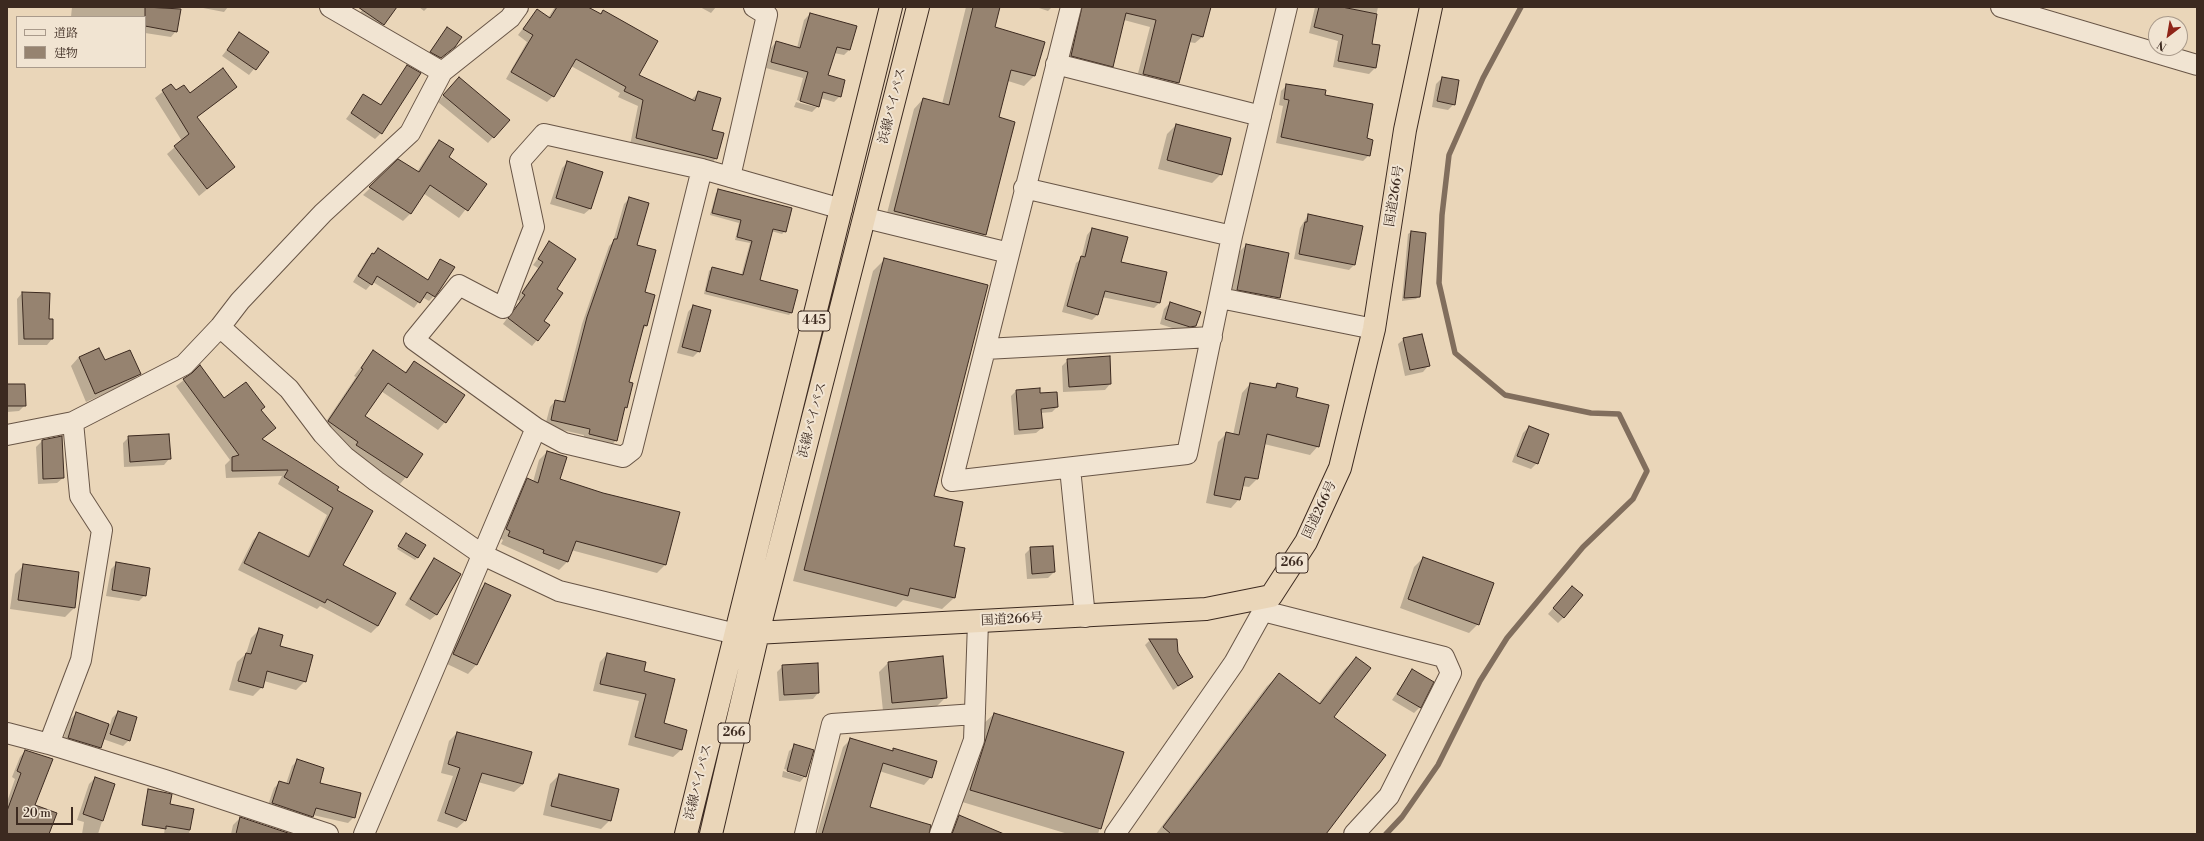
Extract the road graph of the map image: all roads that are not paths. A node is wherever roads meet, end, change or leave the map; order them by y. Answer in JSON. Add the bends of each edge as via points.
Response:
{"nodes":[{"id":1,"x":330,"y":7,"type":"edge"},
{"id":2,"x":518,"y":7,"type":"edge"},
{"id":3,"x":754,"y":7,"type":"edge"},
{"id":4,"x":891,"y":7,"type":"edge"},
{"id":5,"x":918,"y":7,"type":"edge"},
{"id":6,"x":1071,"y":7,"type":"edge"},
{"id":7,"x":1287,"y":7,"type":"edge"},
{"id":8,"x":1431,"y":7,"type":"edge"},
{"id":9,"x":2001,"y":7,"type":"edge"},
{"id":10,"x":1056,"y":64,"type":"junction"},
{"id":11,"x":2197,"y":65,"type":"edge"},
{"id":12,"x":442,"y":72,"type":"junction"},
{"id":13,"x":1261,"y":116,"type":"junction"},
{"id":14,"x":702,"y":169,"type":"junction"},
{"id":15,"x":730,"y":177,"type":"junction"},
{"id":16,"x":1024,"y":188,"type":"junction"},
{"id":17,"x":842,"y":209,"type":"junction"},
{"id":18,"x":866,"y":218,"type":"junction"},
{"id":19,"x":1232,"y":236,"type":"junction"},
{"id":20,"x":1008,"y":253,"type":"junction"},
{"id":21,"x":1220,"y":298,"type":"junction"},
{"id":22,"x":220,"y":327,"type":"junction"},
{"id":23,"x":1374,"y":329,"type":"junction"},
{"id":24,"x":1212,"y":337,"type":"junction"},
{"id":25,"x":985,"y":349,"type":"junction"},
{"id":26,"x":74,"y":422,"type":"junction"},
{"id":27,"x":536,"y":428,"type":"junction"},
{"id":28,"x":7,"y":435,"type":"edge"},
{"id":29,"x":1070,"y":468,"type":"junction"},
{"id":30,"x":483,"y":555,"type":"junction"},
{"id":31,"x":1267,"y":603,"type":"junction"},
{"id":32,"x":1085,"y":617,"type":"junction"},
{"id":33,"x":978,"y":622,"type":"junction"},
{"id":34,"x":758,"y":633,"type":"junction"},
{"id":35,"x":736,"y":634,"type":"junction"},
{"id":36,"x":975,"y":714,"type":"junction"},
{"id":37,"x":7,"y":733,"type":"edge"},
{"id":38,"x":49,"y":744,"type":"junction"},
{"id":39,"x":1124,"y":831,"type":"edge"},
{"id":40,"x":328,"y":834,"type":"edge"},
{"id":41,"x":364,"y":834,"type":"edge"},
{"id":42,"x":686,"y":834,"type":"edge"},
{"id":43,"x":711,"y":834,"type":"edge"},
{"id":44,"x":804,"y":834,"type":"edge"},
{"id":45,"x":940,"y":834,"type":"edge"},
{"id":46,"x":1354,"y":834,"type":"edge"}],
"edges":[{"from":1,"to":12,"type":"street"},
{"from":2,"to":12,"type":"street","via":[[510,18]]},
{"from":3,"to":15,"type":"street","via":[[767,15]]},
{"from":4,"to":17,"type":"highway","name":"浜線バイパス","number":"445"},
{"from":5,"to":18,"type":"highway","name":"浜線バイパス","number":"445"},
{"from":6,"to":10,"type":"street"},
{"from":7,"to":13,"type":"street"},
{"from":8,"to":23,"type":"highway","name":"国道266号","number":"266","via":[[1406,130]]},
{"from":9,"to":11,"type":"street"},
{"from":10,"to":13,"type":"street"},
{"from":10,"to":16,"type":"street"},
{"from":12,"to":22,"type":"street","via":[[410,133],[323,213],[240,301]]},
{"from":13,"to":19,"type":"street"},
{"from":14,"to":15,"type":"street"},
{"from":14,"to":27,"type":"street","via":[[632,450],[623,457],[564,443]]},
{"from":14,"to":27,"type":"street","via":[[544,134],[520,161],[534,227],[503,308],[459,285],[414,340]]},
{"from":15,"to":17,"type":"street"},
{"from":16,"to":19,"type":"street"},
{"from":16,"to":20,"type":"street"},
{"from":17,"to":35,"type":"highway","name":"浜線バイパス","number":"445"},
{"from":18,"to":20,"type":"street"},
{"from":18,"to":34,"type":"highway","name":"浜線バイパス","number":"445"},
{"from":19,"to":21,"type":"street"},
{"from":20,"to":25,"type":"street"},
{"from":21,"to":23,"type":"street"},
{"from":21,"to":24,"type":"street"},
{"from":22,"to":26,"type":"street","via":[[184,365]]},
{"from":22,"to":30,"type":"street","via":[[289,389],[323,434],[345,456],[376,481]]},
{"from":23,"to":31,"type":"highway","name":"国道266号","number":"266","via":[[1340,468],[1306,542]]},
{"from":24,"to":25,"type":"street"},
{"from":24,"to":29,"type":"street","via":[[1187,454]]},
{"from":25,"to":29,"type":"street","via":[[952,482]]},
{"from":26,"to":28,"type":"street"},
{"from":26,"to":38,"type":"street","via":[[80,496],[102,530],[81,660]]},
{"from":27,"to":30,"type":"street"},
{"from":29,"to":32,"type":"street"},
{"from":30,"to":35,"type":"street","via":[[559,591]]},
{"from":30,"to":41,"type":"street"},
{"from":31,"to":32,"type":"highway","name":"国道266号"},
{"from":31,"to":39,"type":"street","via":[[1234,663]]},
{"from":31,"to":46,"type":"street","via":[[1444,657],[1451,673],[1389,796]]},
{"from":32,"to":33,"type":"highway","name":"国道266号"},
{"from":33,"to":34,"type":"highway","name":"国道266号"},
{"from":33,"to":36,"type":"street"},
{"from":34,"to":35,"type":"highway","name":"国道266号"},
{"from":34,"to":43,"type":"highway","name":"浜線バイパス","number":"266"},
{"from":35,"to":42,"type":"highway","name":"浜線バイパス","number":"266"},
{"from":36,"to":44,"type":"street","via":[[832,724]]},
{"from":36,"to":45,"type":"street","via":[[974,740]]},
{"from":37,"to":38,"type":"street"},
{"from":38,"to":40,"type":"street"}]}
